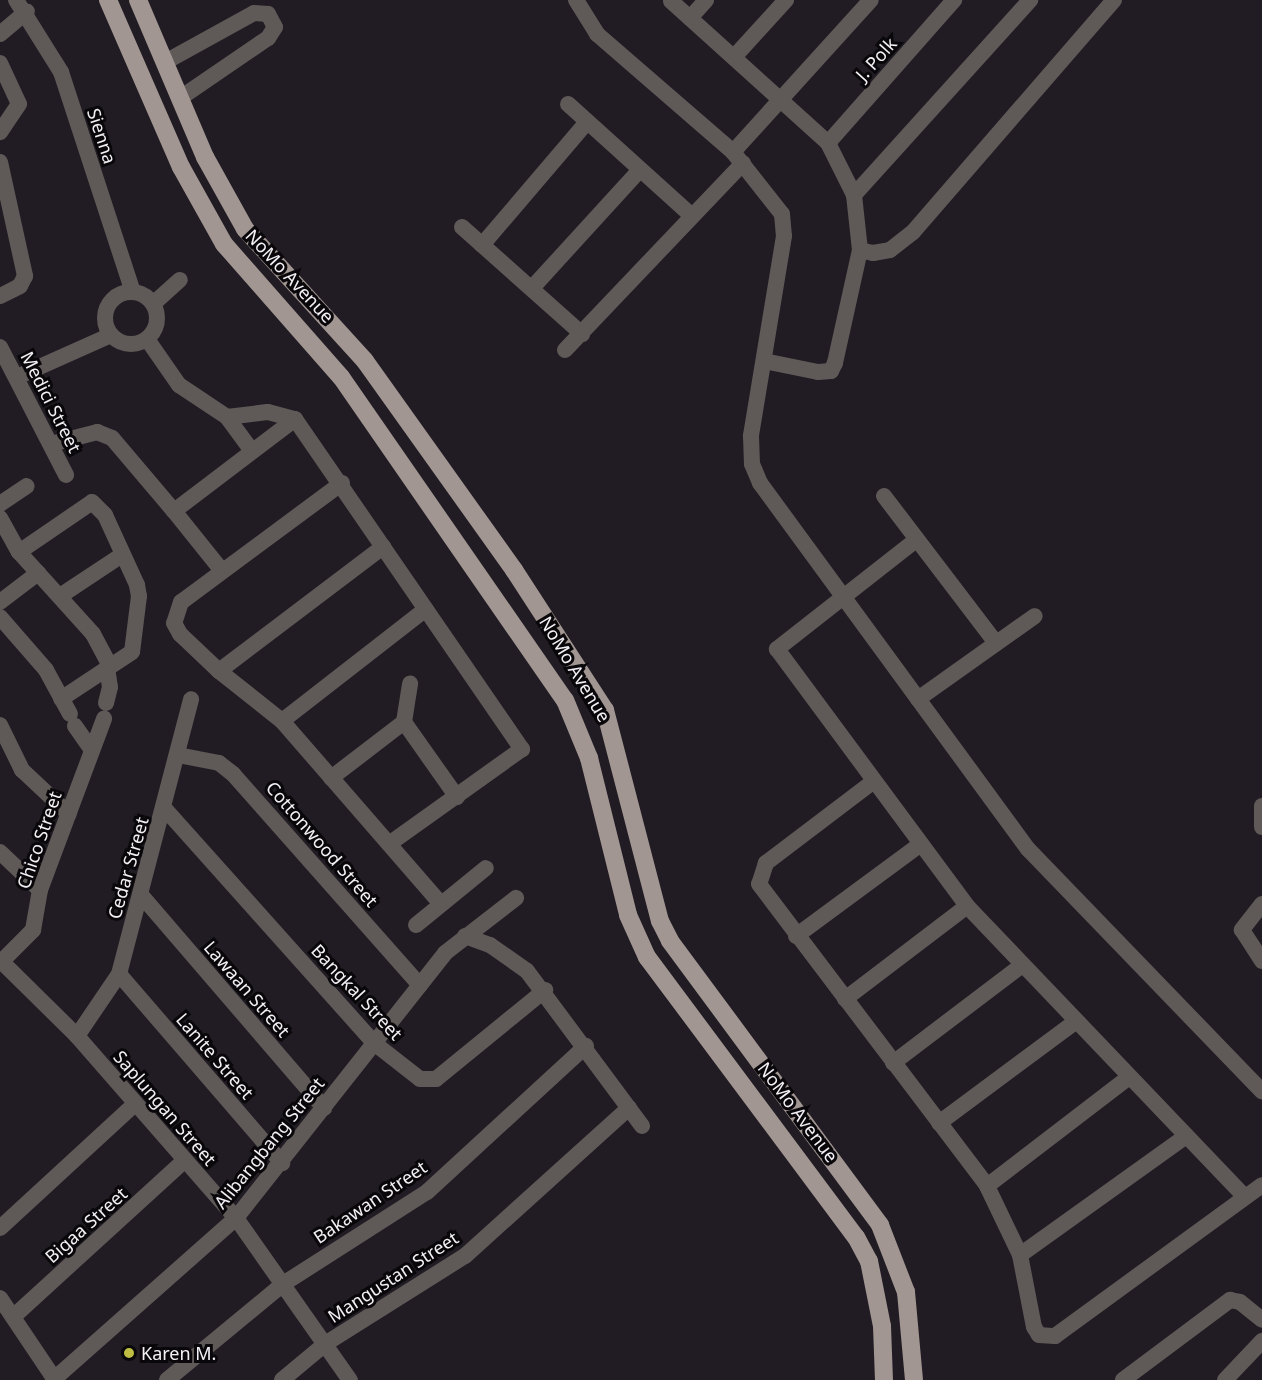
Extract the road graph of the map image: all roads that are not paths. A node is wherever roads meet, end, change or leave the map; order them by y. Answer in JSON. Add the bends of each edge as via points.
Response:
{"nodes":[{"id":1,"x":108,"y":0,"type":"edge"},
{"id":2,"x":138,"y":0,"type":"edge"},
{"id":3,"x":576,"y":0,"type":"edge"},
{"id":4,"x":706,"y":0,"type":"edge"},
{"id":5,"x":786,"y":0,"type":"edge"},
{"id":6,"x":871,"y":0,"type":"edge"},
{"id":7,"x":954,"y":0,"type":"edge"},
{"id":8,"x":1030,"y":0,"type":"edge"},
{"id":9,"x":1114,"y":0,"type":"edge"},
{"id":10,"x":670,"y":1,"type":"edge"},
{"id":11,"x":22,"y":5,"type":"edge"},
{"id":12,"x":690,"y":18,"type":"junction"},
{"id":13,"x":0,"y":34,"type":"edge"},
{"id":14,"x":735,"y":56,"type":"junction"},
{"id":15,"x":167,"y":62,"type":"junction"},
{"id":16,"x":0,"y":63,"type":"edge"},
{"id":17,"x":180,"y":98,"type":"junction"},
{"id":18,"x":782,"y":99,"type":"junction"},
{"id":19,"x":568,"y":104,"type":"dead end"},
{"id":20,"x":587,"y":122,"type":"junction"},
{"id":21,"x":0,"y":132,"type":"edge"},
{"id":22,"x":828,"y":143,"type":"junction"},
{"id":23,"x":738,"y":158,"type":"junction"},
{"id":24,"x":0,"y":162,"type":"edge"},
{"id":25,"x":639,"y":171,"type":"junction"},
{"id":26,"x":854,"y":195,"type":"junction"},
{"id":27,"x":691,"y":215,"type":"junction"},
{"id":28,"x":462,"y":226,"type":"dead end"},
{"id":29,"x":245,"y":229,"type":"junction"},
{"id":30,"x":224,"y":244,"type":"junction"},
{"id":31,"x":482,"y":245,"type":"junction"},
{"id":32,"x":860,"y":250,"type":"junction"},
{"id":33,"x":180,"y":280,"type":"dead end"},
{"id":34,"x":532,"y":288,"type":"junction"},
{"id":35,"x":133,"y":292,"type":"junction"},
{"id":36,"x":0,"y":296,"type":"edge"},
{"id":37,"x":153,"y":304,"type":"junction"},
{"id":38,"x":582,"y":334,"type":"junction"},
{"id":39,"x":111,"y":335,"type":"junction"},
{"id":40,"x":147,"y":339,"type":"junction"},
{"id":41,"x":0,"y":347,"type":"edge"},
{"id":42,"x":565,"y":350,"type":"dead end"},
{"id":43,"x":764,"y":361,"type":"junction"},
{"id":44,"x":17,"y":377,"type":"junction"},
{"id":45,"x":227,"y":417,"type":"junction"},
{"id":46,"x":295,"y":418,"type":"junction"},
{"id":47,"x":51,"y":444,"type":"junction"},
{"id":48,"x":252,"y":451,"type":"junction"},
{"id":49,"x":66,"y":475,"type":"dead end"},
{"id":50,"x":342,"y":483,"type":"junction"},
{"id":51,"x":27,"y":486,"type":"dead end"},
{"id":52,"x":884,"y":496,"type":"dead end"},
{"id":53,"x":0,"y":504,"type":"edge"},
{"id":54,"x":174,"y":511,"type":"junction"},
{"id":55,"x":0,"y":518,"type":"edge"},
{"id":56,"x":916,"y":540,"type":"junction"},
{"id":57,"x":383,"y":547,"type":"junction"},
{"id":58,"x":19,"y":552,"type":"junction"},
{"id":59,"x":122,"y":555,"type":"junction"},
{"id":60,"x":222,"y":571,"type":"junction"},
{"id":61,"x":38,"y":573,"type":"junction"},
{"id":62,"x":60,"y":596,"type":"junction"},
{"id":63,"x":843,"y":597,"type":"junction"},
{"id":64,"x":0,"y":602,"type":"edge"},
{"id":65,"x":426,"y":609,"type":"junction"},
{"id":66,"x":1035,"y":616,"type":"dead end"},
{"id":67,"x":0,"y":617,"type":"edge"},
{"id":68,"x":996,"y":643,"type":"junction"},
{"id":69,"x":109,"y":667,"type":"junction"},
{"id":70,"x":219,"y":671,"type":"junction"},
{"id":71,"x":410,"y":683,"type":"dead end"},
{"id":72,"x":191,"y":699,"type":"dead end"},
{"id":73,"x":918,"y":699,"type":"junction"},
{"id":74,"x":69,"y":713,"type":"junction"},
{"id":75,"x":282,"y":721,"type":"junction"},
{"id":76,"x":404,"y":722,"type":"junction"},
{"id":77,"x":0,"y":725,"type":"edge"},
{"id":78,"x":92,"y":750,"type":"junction"},
{"id":79,"x":178,"y":755,"type":"junction"},
{"id":80,"x":332,"y":778,"type":"junction"},
{"id":81,"x":874,"y":781,"type":"junction"},
{"id":82,"x":457,"y":797,"type":"junction"},
{"id":83,"x":1262,"y":806,"type":"edge"},
{"id":84,"x":165,"y":809,"type":"junction"},
{"id":85,"x":69,"y":814,"type":"junction"},
{"id":86,"x":1262,"y":827,"type":"edge"},
{"id":87,"x":389,"y":844,"type":"junction"},
{"id":88,"x":921,"y":844,"type":"junction"},
{"id":89,"x":0,"y":852,"type":"edge"},
{"id":90,"x":486,"y":868,"type":"dead end"},
{"id":91,"x":40,"y":890,"type":"junction"},
{"id":92,"x":141,"y":896,"type":"junction"},
{"id":93,"x":516,"y":898,"type":"dead end"},
{"id":94,"x":1262,"y":903,"type":"edge"},
{"id":95,"x":441,"y":904,"type":"junction"},
{"id":96,"x":967,"y":906,"type":"junction"},
{"id":97,"x":416,"y":925,"type":"dead end"},
{"id":98,"x":465,"y":936,"type":"junction"},
{"id":99,"x":796,"y":936,"type":"junction"},
{"id":100,"x":1262,"y":961,"type":"edge"},
{"id":101,"x":1,"y":962,"type":"edge"},
{"id":102,"x":1022,"y":965,"type":"junction"},
{"id":103,"x":119,"y":974,"type":"junction"},
{"id":104,"x":420,"y":985,"type":"junction"},
{"id":105,"x":545,"y":990,"type":"junction"},
{"id":106,"x":845,"y":999,"type":"junction"},
{"id":107,"x":1075,"y":1022,"type":"junction"},
{"id":108,"x":77,"y":1036,"type":"junction"},
{"id":109,"x":374,"y":1043,"type":"junction"},
{"id":110,"x":586,"y":1046,"type":"junction"},
{"id":111,"x":893,"y":1063,"type":"junction"},
{"id":112,"x":1129,"y":1077,"type":"junction"},
{"id":113,"x":1262,"y":1091,"type":"edge"},
{"id":114,"x":135,"y":1104,"type":"junction"},
{"id":115,"x":324,"y":1108,"type":"junction"},
{"id":116,"x":629,"y":1108,"type":"junction"},
{"id":117,"x":939,"y":1123,"type":"junction"},
{"id":118,"x":642,"y":1126,"type":"dead end"},
{"id":119,"x":1186,"y":1136,"type":"junction"},
{"id":120,"x":184,"y":1161,"type":"junction"},
{"id":121,"x":282,"y":1163,"type":"junction"},
{"id":122,"x":1262,"y":1185,"type":"edge"},
{"id":123,"x":987,"y":1186,"type":"junction"},
{"id":124,"x":1244,"y":1195,"type":"junction"},
{"id":125,"x":236,"y":1218,"type":"junction"},
{"id":126,"x":0,"y":1228,"type":"edge"},
{"id":127,"x":1020,"y":1255,"type":"junction"},
{"id":128,"x":283,"y":1284,"type":"junction"},
{"id":129,"x":0,"y":1298,"type":"edge"},
{"id":130,"x":13,"y":1317,"type":"junction"},
{"id":131,"x":1262,"y":1320,"type":"edge"},
{"id":132,"x":1262,"y":1341,"type":"edge"},
{"id":133,"x":325,"y":1344,"type":"junction"},
{"id":134,"x":54,"y":1380,"type":"edge"},
{"id":135,"x":167,"y":1380,"type":"edge"},
{"id":136,"x":282,"y":1380,"type":"edge"},
{"id":137,"x":350,"y":1380,"type":"edge"},
{"id":138,"x":884,"y":1380,"type":"edge"},
{"id":139,"x":914,"y":1380,"type":"edge"},
{"id":140,"x":1123,"y":1380,"type":"edge"},
{"id":141,"x":1225,"y":1380,"type":"edge"}],
"edges":[{"from":1,"to":30,"type":"main road","name":"NoMo Avenue","via":[[181,167]]},
{"from":2,"to":15,"type":"main road","name":"NoMo Avenue"},
{"from":3,"to":23,"type":"street","via":[[597,34]]},
{"from":4,"to":12,"type":"street"},
{"from":5,"to":14,"type":"street"},
{"from":6,"to":18,"type":"street"},
{"from":7,"to":22,"type":"street","name":"J. Polk"},
{"from":8,"to":26,"type":"street"},
{"from":9,"to":32,"type":"street","via":[[913,232],[890,250]]},
{"from":10,"to":12,"type":"street"},
{"from":11,"to":13,"type":"street"},
{"from":11,"to":35,"type":"street","name":"Sienna","via":[[61,72]]},
{"from":12,"to":14,"type":"street"},
{"from":14,"to":18,"type":"street"},
{"from":15,"to":17,"type":"main road","name":"NoMo Avenue"},
{"from":15,"to":17,"type":"street","via":[[254,13],[268,14],[275,27],[267,38]]},
{"from":16,"to":21,"type":"street","via":[[19,104]]},
{"from":17,"to":29,"type":"main road","name":"NoMo Avenue","via":[[205,157]]},
{"from":18,"to":22,"type":"street"},
{"from":18,"to":23,"type":"street"},
{"from":19,"to":20,"type":"street"},
{"from":20,"to":25,"type":"street"},
{"from":20,"to":31,"type":"street"},
{"from":22,"to":26,"type":"street"},
{"from":23,"to":27,"type":"street"},
{"from":23,"to":43,"type":"street","via":[[782,214],[785,227]]},
{"from":24,"to":36,"type":"street","via":[[25,276],[20,286]]},
{"from":25,"to":27,"type":"street"},
{"from":25,"to":34,"type":"street"},
{"from":26,"to":32,"type":"street"},
{"from":27,"to":38,"type":"street"},
{"from":28,"to":31,"type":"street"},
{"from":29,"to":30,"type":"main road"},
{"from":29,"to":139,"type":"main road","name":"NoMo Avenue","via":[[365,361],[514,570],[604,710],[660,921],[670,941],[880,1225],[906,1292]]},
{"from":30,"to":138,"type":"main road","name":"NoMo Avenue","via":[[341,376],[565,700],[588,758],[628,915],[647,957],[856,1237],[868,1261],[881,1317]]},
{"from":31,"to":34,"type":"street"},
{"from":32,"to":43,"type":"street","via":[[831,371]]},
{"from":33,"to":37,"type":"street"},
{"from":34,"to":38,"type":"street"},
{"from":35,"to":37,"type":"street"},
{"from":35,"to":39,"type":"street","via":[[116,296],[106,310]]},
{"from":37,"to":40,"type":"street","via":[[158,319]]},
{"from":38,"to":42,"type":"street"},
{"from":39,"to":40,"type":"street","via":[[124,344]]},
{"from":39,"to":44,"type":"street"},
{"from":40,"to":45,"type":"street","via":[[179,385]]},
{"from":41,"to":44,"type":"street","name":"Medici Street"},
{"from":43,"to":63,"type":"street","via":[[751,436],[752,464],[760,483]]},
{"from":44,"to":47,"type":"street","name":"Medici Street"},
{"from":45,"to":46,"type":"street","via":[[268,412]]},
{"from":45,"to":48,"type":"street"},
{"from":46,"to":48,"type":"street"},
{"from":46,"to":50,"type":"street"},
{"from":47,"to":49,"type":"street","name":"Medici Street"},
{"from":47,"to":54,"type":"street","via":[[91,432],[112,438]]},
{"from":48,"to":54,"type":"street"},
{"from":50,"to":57,"type":"street"},
{"from":50,"to":60,"type":"street"},
{"from":51,"to":53,"type":"street"},
{"from":52,"to":56,"type":"street"},
{"from":54,"to":60,"type":"street"},
{"from":55,"to":58,"type":"street"},
{"from":56,"to":63,"type":"street"},
{"from":56,"to":68,"type":"street"},
{"from":57,"to":65,"type":"street"},
{"from":57,"to":70,"type":"street"},
{"from":58,"to":59,"type":"street","via":[[92,502],[105,515]]},
{"from":58,"to":61,"type":"street"},
{"from":59,"to":62,"type":"street"},
{"from":59,"to":69,"type":"street","via":[[140,596],[136,642],[132,652]]},
{"from":60,"to":70,"type":"street","via":[[181,602],[174,623],[180,634]]},
{"from":61,"to":62,"type":"street"},
{"from":61,"to":64,"type":"street"},
{"from":62,"to":69,"type":"street","via":[[93,634]]},
{"from":63,"to":73,"type":"street"},
{"from":63,"to":81,"type":"street","via":[[777,649]]},
{"from":65,"to":75,"type":"street"},
{"from":65,"to":82,"type":"street","via":[[522,749]]},
{"from":66,"to":68,"type":"street"},
{"from":67,"to":74,"type":"street","via":[[46,670]]},
{"from":68,"to":73,"type":"street"},
{"from":69,"to":74,"type":"street"},
{"from":69,"to":78,"type":"street","name":"Chico Street","via":[[110,687]]},
{"from":70,"to":75,"type":"street"},
{"from":71,"to":76,"type":"street"},
{"from":72,"to":79,"type":"street","name":"Cedar Street"},
{"from":73,"to":113,"type":"street","via":[[1028,849]]},
{"from":74,"to":78,"type":"street"},
{"from":75,"to":80,"type":"street"},
{"from":76,"to":80,"type":"street"},
{"from":76,"to":82,"type":"street"},
{"from":77,"to":85,"type":"street","via":[[22,770]]},
{"from":78,"to":85,"type":"street","name":"Chico Street"},
{"from":79,"to":84,"type":"street","name":"Cedar Street"},
{"from":79,"to":104,"type":"street","name":"Cottonwood Street","via":[[219,763],[233,774]]},
{"from":80,"to":87,"type":"street"},
{"from":81,"to":88,"type":"street"},
{"from":81,"to":99,"type":"street","via":[[761,870],[762,890]]},
{"from":82,"to":87,"type":"street"},
{"from":83,"to":86,"type":"street"},
{"from":84,"to":92,"type":"street","name":"Cedar Street"},
{"from":84,"to":109,"type":"street","name":"Bangkal Street"},
{"from":85,"to":91,"type":"street","name":"Chico Street"},
{"from":87,"to":95,"type":"street"},
{"from":88,"to":96,"type":"street"},
{"from":88,"to":99,"type":"street"},
{"from":89,"to":91,"type":"street"},
{"from":90,"to":95,"type":"street"},
{"from":91,"to":101,"type":"street","name":"Chico Street","via":[[33,930]]},
{"from":92,"to":103,"type":"street","name":"Cedar Street"},
{"from":92,"to":115,"type":"street","name":"Lawaan Street"},
{"from":93,"to":98,"type":"street","name":"Alibangbang Street"},
{"from":94,"to":100,"type":"street","via":[[1242,930]]},
{"from":95,"to":97,"type":"street"},
{"from":96,"to":102,"type":"street"},
{"from":96,"to":106,"type":"street"},
{"from":98,"to":104,"type":"street","name":"Alibangbang Street"},
{"from":98,"to":105,"type":"street","via":[[508,956]]},
{"from":99,"to":106,"type":"street"},
{"from":101,"to":108,"type":"street","name":"Saplungan Street"},
{"from":102,"to":107,"type":"street"},
{"from":102,"to":111,"type":"street"},
{"from":103,"to":108,"type":"street","name":"Cedar Street"},
{"from":103,"to":121,"type":"street","name":"Lanite Street"},
{"from":104,"to":109,"type":"street","name":"Alibangbang Street"},
{"from":105,"to":109,"type":"street","name":"Bangkal Street","via":[[436,1079],[428,1081],[412,1075]]},
{"from":105,"to":110,"type":"street"},
{"from":106,"to":111,"type":"street"},
{"from":107,"to":112,"type":"street"},
{"from":107,"to":117,"type":"street"},
{"from":108,"to":114,"type":"street","name":"Saplungan Street"},
{"from":109,"to":115,"type":"street","name":"Alibangbang Street"},
{"from":110,"to":116,"type":"street"},
{"from":110,"to":128,"type":"street","name":"Bakawan Street","via":[[427,1191]]},
{"from":111,"to":117,"type":"street"},
{"from":112,"to":119,"type":"street"},
{"from":112,"to":123,"type":"street"},
{"from":114,"to":120,"type":"street","name":"Saplungan Street"},
{"from":114,"to":126,"type":"street"},
{"from":115,"to":121,"type":"street","name":"Alibangbang Street"},
{"from":116,"to":118,"type":"street"},
{"from":116,"to":133,"type":"street","name":"Mangustan Street","via":[[465,1256]]},
{"from":117,"to":123,"type":"street"},
{"from":119,"to":124,"type":"street"},
{"from":119,"to":127,"type":"street"},
{"from":120,"to":125,"type":"street","name":"Saplungan Street"},
{"from":120,"to":130,"type":"street","name":"Bigaa Street"},
{"from":121,"to":125,"type":"street","name":"Alibangbang Street"},
{"from":122,"to":124,"type":"street"},
{"from":123,"to":127,"type":"street"},
{"from":124,"to":127,"type":"street","via":[[1046,1339],[1034,1327]]},
{"from":125,"to":128,"type":"street","name":"Saplungan Street"},
{"from":125,"to":134,"type":"street","name":"Alibangbang Street"},
{"from":128,"to":133,"type":"street","name":"Saplungan Street"},
{"from":128,"to":135,"type":"street","name":"Bakawan Street"},
{"from":129,"to":130,"type":"street"},
{"from":130,"to":134,"type":"street"},
{"from":131,"to":140,"type":"street","via":[[1240,1302],[1230,1300]]},
{"from":132,"to":141,"type":"street"},
{"from":133,"to":136,"type":"street","name":"Mangustan Street"},
{"from":133,"to":137,"type":"street","name":"Saplungan Street"}]}
